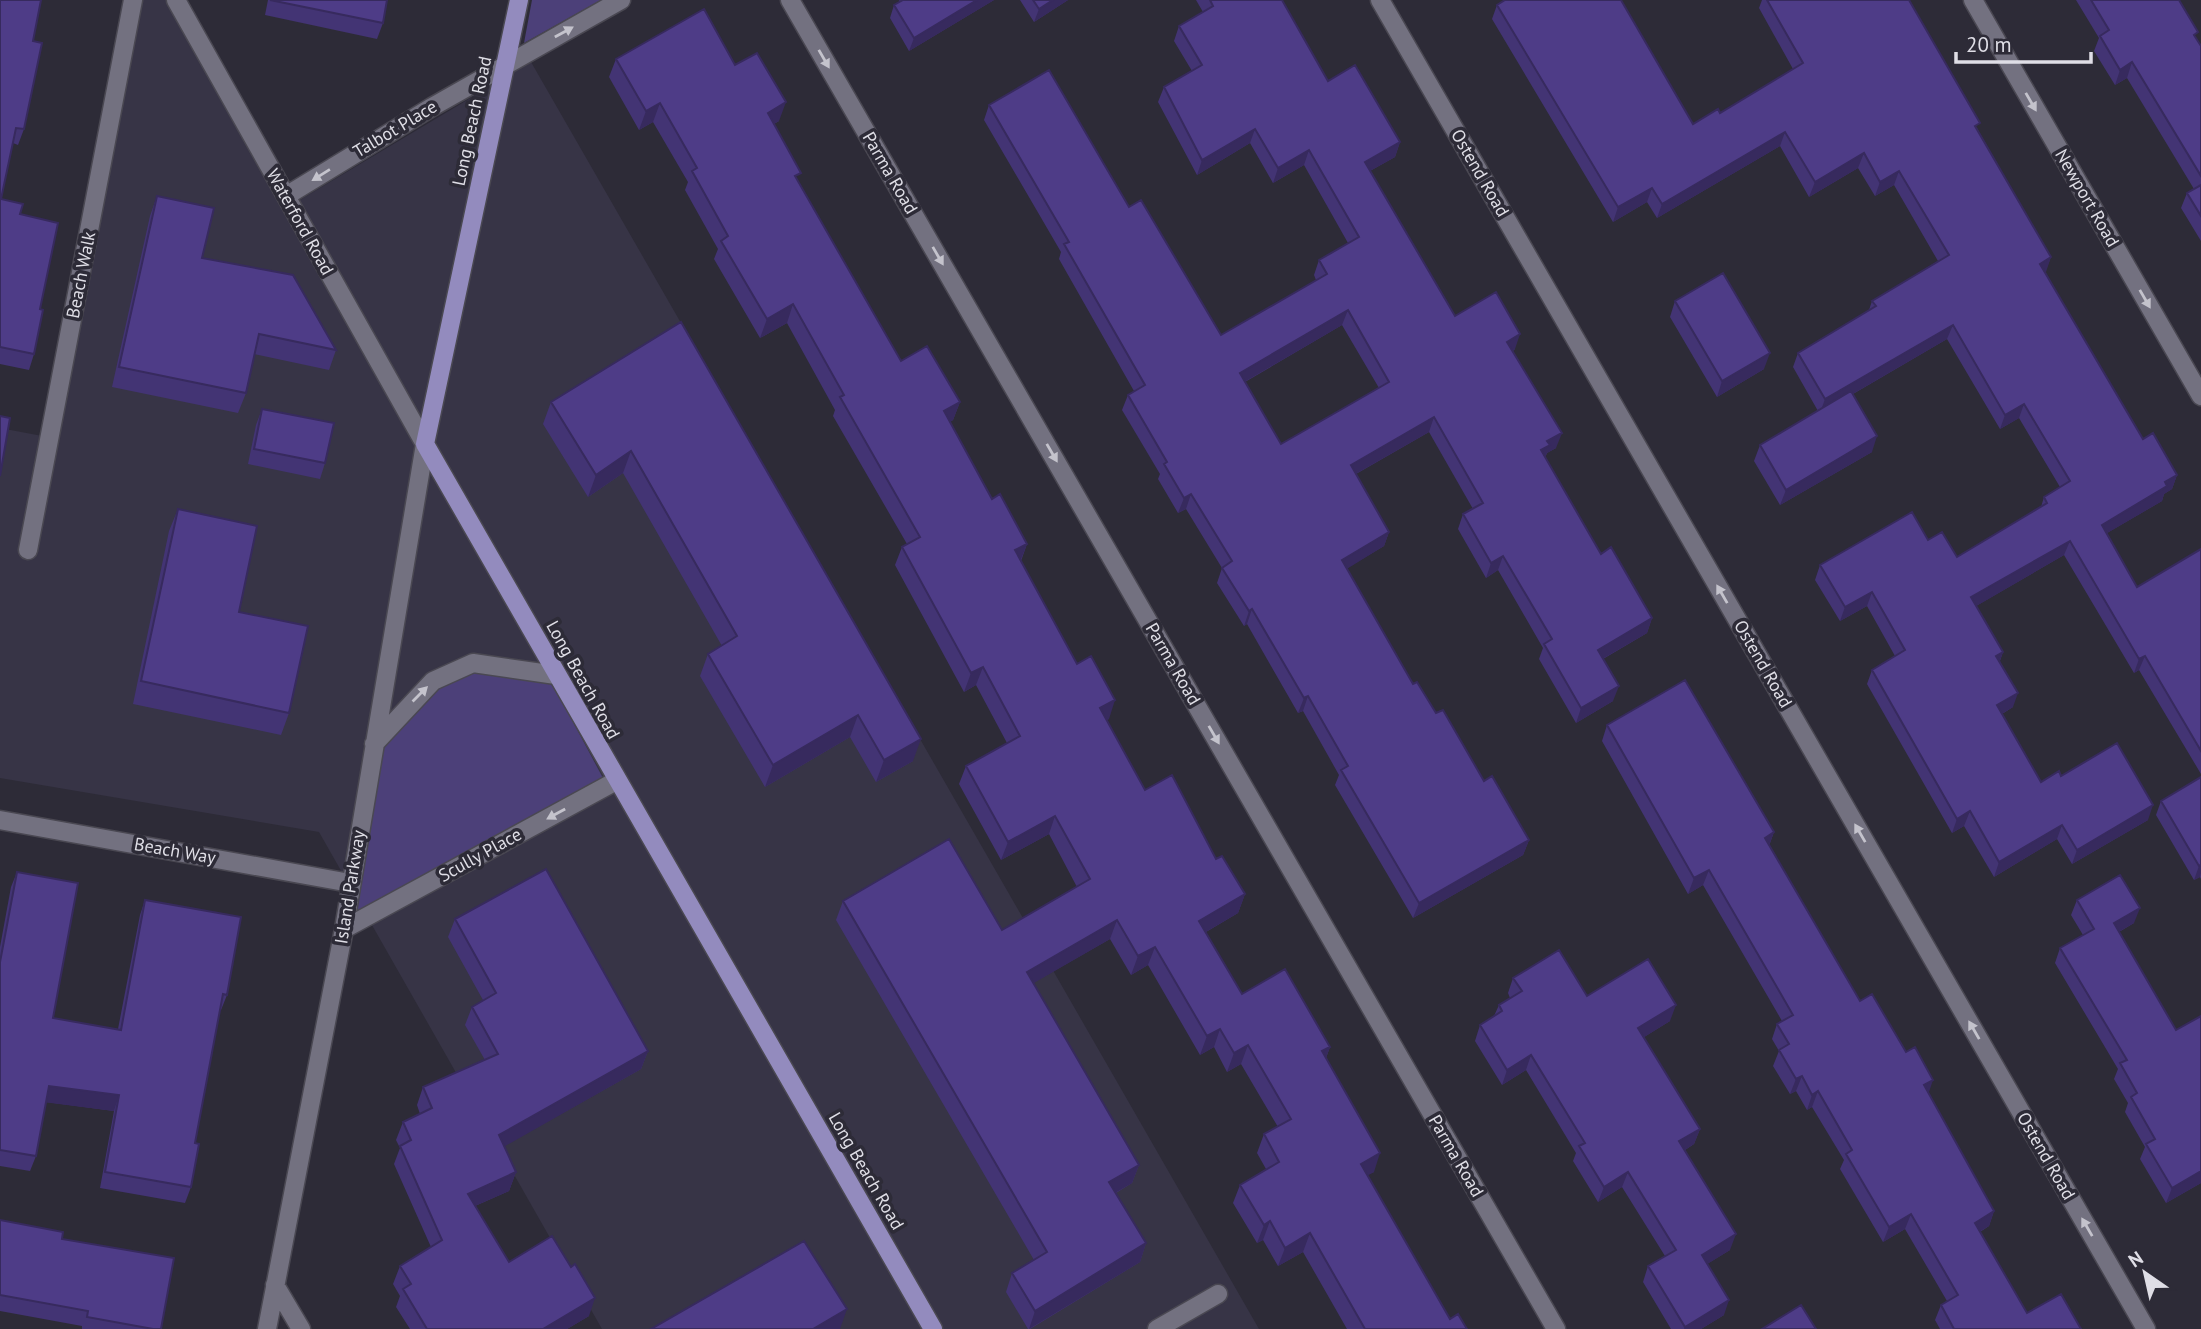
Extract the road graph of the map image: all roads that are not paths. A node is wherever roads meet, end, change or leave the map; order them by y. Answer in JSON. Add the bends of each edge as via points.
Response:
{"nodes":[{"id":1,"x":133,"y":0,"type":"edge"},
{"id":2,"x":176,"y":0,"type":"edge"},
{"id":3,"x":519,"y":0,"type":"edge"},
{"id":4,"x":621,"y":0,"type":"edge"},
{"id":5,"x":790,"y":0,"type":"edge"},
{"id":6,"x":1380,"y":0,"type":"edge"},
{"id":7,"x":1973,"y":0,"type":"edge"},
{"id":8,"x":506,"y":65,"type":"junction"},
{"id":9,"x":286,"y":196,"type":"junction"},
{"id":10,"x":2201,"y":396,"type":"edge"},
{"id":11,"x":425,"y":444,"type":"junction"},
{"id":12,"x":28,"y":550,"type":"dead end"},
{"id":13,"x":556,"y":675,"type":"junction"},
{"id":14,"x":374,"y":744,"type":"junction"},
{"id":15,"x":616,"y":781,"type":"junction"},
{"id":16,"x":0,"y":820,"type":"edge"},
{"id":17,"x":350,"y":883,"type":"junction"},
{"id":18,"x":344,"y":929,"type":"junction"},
{"id":19,"x":275,"y":1285,"type":"junction"},
{"id":20,"x":1218,"y":1294,"type":"dead end"},
{"id":21,"x":267,"y":1329,"type":"edge"},
{"id":22,"x":301,"y":1329,"type":"edge"},
{"id":23,"x":933,"y":1329,"type":"edge"},
{"id":24,"x":1157,"y":1329,"type":"edge"},
{"id":25,"x":1556,"y":1329,"type":"edge"},
{"id":26,"x":2146,"y":1329,"type":"edge"}],
"edges":[{"from":1,"to":12,"type":"street","name":"Beach Walk"},
{"from":2,"to":9,"type":"street","name":"Waterford Road"},
{"from":3,"to":8,"type":"main road","name":"Long Beach Road"},
{"from":8,"to":4,"type":"street","name":"Talbot Place","one_way":true},
{"from":5,"to":25,"type":"street","name":"Parma Road","one_way":true},
{"from":26,"to":6,"type":"street","name":"Ostend Road","one_way":true},
{"from":7,"to":10,"type":"street","name":"Newport Road","one_way":true},
{"from":8,"to":9,"type":"street","name":"Talbot Place","one_way":true},
{"from":8,"to":11,"type":"main road","name":"Long Beach Road"},
{"from":9,"to":11,"type":"street","name":"Waterford Road"},
{"from":11,"to":13,"type":"main road","name":"Long Beach Road"},
{"from":11,"to":14,"type":"street","name":"Island Parkway"},
{"from":14,"to":13,"type":"street","one_way":true,"via":[[433,681],[474,663]]},
{"from":13,"to":15,"type":"main road","name":"Long Beach Road"},
{"from":14,"to":17,"type":"street","name":"Island Parkway"},
{"from":15,"to":18,"type":"street","name":"Scully Place","one_way":true},
{"from":15,"to":23,"type":"main road","name":"Long Beach Road"},
{"from":16,"to":17,"type":"street","name":"Beach Way"},
{"from":17,"to":18,"type":"street","name":"Island Parkway"},
{"from":18,"to":19,"type":"street","name":"Island Parkway"},
{"from":19,"to":21,"type":"street","name":"Island Parkway"},
{"from":19,"to":22,"type":"street"},
{"from":20,"to":24,"type":"street"}]}
